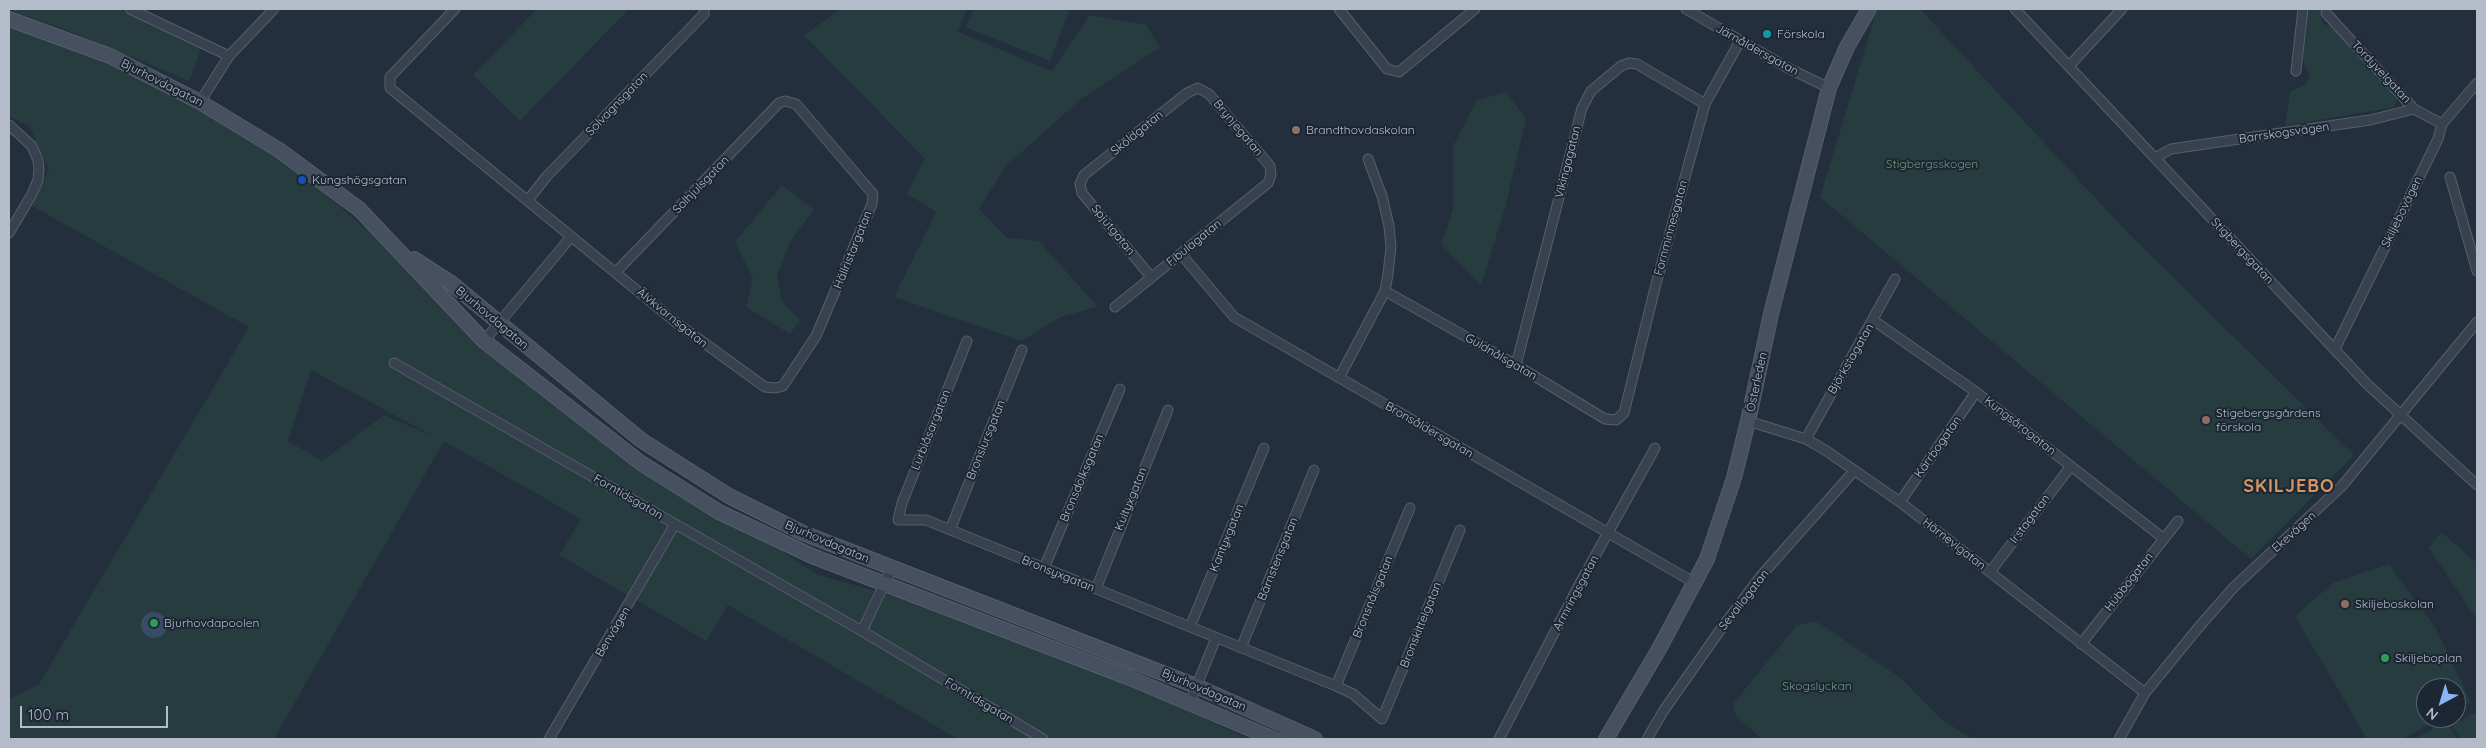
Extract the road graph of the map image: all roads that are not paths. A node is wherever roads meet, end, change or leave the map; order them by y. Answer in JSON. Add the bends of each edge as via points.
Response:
{"nodes":[{"id":1,"x":130,"y":9,"type":"edge"},
{"id":2,"x":274,"y":9,"type":"edge"},
{"id":3,"x":455,"y":9,"type":"edge"},
{"id":4,"x":704,"y":9,"type":"edge"},
{"id":5,"x":1339,"y":9,"type":"edge"},
{"id":6,"x":1475,"y":9,"type":"edge"},
{"id":7,"x":1686,"y":9,"type":"edge"},
{"id":8,"x":1869,"y":9,"type":"edge"},
{"id":9,"x":2015,"y":9,"type":"edge"},
{"id":10,"x":2122,"y":9,"type":"edge"},
{"id":11,"x":2303,"y":9,"type":"edge"},
{"id":12,"x":2326,"y":13,"type":"dead end"},
{"id":13,"x":9,"y":19,"type":"edge"},
{"id":14,"x":1740,"y":41,"type":"junction"},
{"id":15,"x":229,"y":56,"type":"junction"},
{"id":16,"x":2069,"y":66,"type":"junction"},
{"id":17,"x":2296,"y":71,"type":"dead end"},
{"id":18,"x":2477,"y":83,"type":"edge"},
{"id":19,"x":1196,"y":88,"type":"joint"},
{"id":20,"x":1829,"y":88,"type":"junction"},
{"id":21,"x":787,"y":101,"type":"joint"},
{"id":22,"x":200,"y":102,"type":"junction"},
{"id":23,"x":1705,"y":104,"type":"junction"},
{"id":24,"x":2414,"y":109,"type":"junction"},
{"id":25,"x":2442,"y":124,"type":"junction"},
{"id":26,"x":9,"y":125,"type":"edge"},
{"id":27,"x":1368,"y":158,"type":"dead end"},
{"id":28,"x":2155,"y":158,"type":"junction"},
{"id":29,"x":1270,"y":176,"type":"joint"},
{"id":30,"x":2450,"y":177,"type":"dead end"},
{"id":31,"x":1081,"y":181,"type":"joint"},
{"id":32,"x":528,"y":200,"type":"junction"},
{"id":33,"x":9,"y":232,"type":"edge"},
{"id":34,"x":571,"y":236,"type":"junction"},
{"id":35,"x":395,"y":246,"type":"junction"},
{"id":36,"x":1181,"y":254,"type":"junction"},
{"id":37,"x":2477,"y":271,"type":"edge"},
{"id":38,"x":616,"y":272,"type":"junction"},
{"id":39,"x":1151,"y":277,"type":"junction"},
{"id":40,"x":1896,"y":280,"type":"dead end"},
{"id":41,"x":1385,"y":291,"type":"junction"},
{"id":42,"x":1115,"y":307,"type":"dead end"},
{"id":43,"x":1873,"y":320,"type":"junction"},
{"id":44,"x":2477,"y":322,"type":"edge"},
{"id":45,"x":499,"y":324,"type":"junction"},
{"id":46,"x":484,"y":340,"type":"junction"},
{"id":47,"x":967,"y":341,"type":"dead end"},
{"id":48,"x":2335,"y":348,"type":"junction"},
{"id":49,"x":1022,"y":350,"type":"dead end"},
{"id":50,"x":394,"y":363,"type":"dead end"},
{"id":51,"x":1516,"y":365,"type":"junction"},
{"id":52,"x":1339,"y":378,"type":"junction"},
{"id":53,"x":779,"y":387,"type":"joint"},
{"id":54,"x":1120,"y":389,"type":"dead end"},
{"id":55,"x":1976,"y":392,"type":"junction"},
{"id":56,"x":1168,"y":410,"type":"dead end"},
{"id":57,"x":2400,"y":416,"type":"junction"},
{"id":58,"x":1617,"y":419,"type":"joint"},
{"id":59,"x":1748,"y":421,"type":"junction"},
{"id":60,"x":1806,"y":439,"type":"junction"},
{"id":61,"x":1264,"y":448,"type":"dead end"},
{"id":62,"x":1655,"y":448,"type":"dead end"},
{"id":63,"x":2071,"y":466,"type":"junction"},
{"id":64,"x":1314,"y":470,"type":"dead end"},
{"id":65,"x":1854,"y":471,"type":"junction"},
{"id":66,"x":2477,"y":485,"type":"edge"},
{"id":67,"x":1900,"y":502,"type":"junction"},
{"id":68,"x":1410,"y":508,"type":"dead end"},
{"id":69,"x":898,"y":520,"type":"joint"},
{"id":70,"x":2178,"y":521,"type":"dead end"},
{"id":71,"x":675,"y":524,"type":"junction"},
{"id":72,"x":950,"y":530,"type":"junction"},
{"id":73,"x":1460,"y":530,"type":"dead end"},
{"id":74,"x":1608,"y":534,"type":"junction"},
{"id":75,"x":2163,"y":538,"type":"junction"},
{"id":76,"x":892,"y":568,"type":"junction"},
{"id":77,"x":1044,"y":568,"type":"junction"},
{"id":78,"x":1990,"y":572,"type":"junction"},
{"id":79,"x":1695,"y":583,"type":"junction"},
{"id":80,"x":884,"y":584,"type":"junction"},
{"id":81,"x":1096,"y":589,"type":"junction"},
{"id":82,"x":1190,"y":627,"type":"junction"},
{"id":83,"x":862,"y":631,"type":"junction"},
{"id":84,"x":1216,"y":638,"type":"junction"},
{"id":85,"x":2081,"y":644,"type":"junction"},
{"id":86,"x":1241,"y":648,"type":"junction"},
{"id":87,"x":1196,"y":686,"type":"junction"},
{"id":88,"x":1336,"y":686,"type":"junction"},
{"id":89,"x":2145,"y":693,"type":"junction"},
{"id":90,"x":1190,"y":702,"type":"junction"},
{"id":91,"x":1382,"y":719,"type":"joint"},
{"id":92,"x":1288,"y":734,"type":"edge"},
{"id":93,"x":549,"y":739,"type":"edge"},
{"id":94,"x":1043,"y":739,"type":"edge"},
{"id":95,"x":1274,"y":739,"type":"edge"},
{"id":96,"x":1314,"y":739,"type":"edge"},
{"id":97,"x":1499,"y":739,"type":"edge"},
{"id":98,"x":1606,"y":739,"type":"edge"},
{"id":99,"x":1647,"y":739,"type":"edge"},
{"id":100,"x":2119,"y":739,"type":"edge"}],
"edges":[{"from":1,"to":15,"type":"street"},
{"from":2,"to":15,"type":"street"},
{"from":3,"to":32,"type":"street","name":"Älvkvarnsgatan","via":[[390,77],[389,85]]},
{"from":4,"to":32,"type":"street","name":"Solvagnsgatan","via":[[704,14]]},
{"from":5,"to":6,"type":"street","via":[[1387,69],[1397,72]]},
{"from":7,"to":14,"type":"street","name":"Järnåldersgatan"},
{"from":8,"to":20,"type":"main road","name":"Österleden"},
{"from":9,"to":16,"type":"street","name":"Stigbergsgatan"},
{"from":10,"to":16,"type":"street"},
{"from":11,"to":17,"type":"street"},
{"from":12,"to":24,"type":"street","name":"Tordyvelgatan"},
{"from":13,"to":22,"type":"main road","name":"Bjurhovdagatan","via":[[110,56]]},
{"from":14,"to":20,"type":"street","name":"Järnåldersgatan"},
{"from":14,"to":23,"type":"street","name":"Fornminnesgatan"},
{"from":15,"to":22,"type":"street"},
{"from":16,"to":28,"type":"street","name":"Stigbergsgatan"},
{"from":18,"to":25,"type":"street","name":"Skiljebovägen"},
{"from":19,"to":29,"type":"street","name":"Brynjegatan","via":[[1209,94],[1270,166]]},
{"from":19,"to":31,"type":"street","name":"Sköldgatan","via":[[1084,175]]},
{"from":20,"to":59,"type":"main road","name":"Österleden","via":[[1770,314]]},
{"from":21,"to":38,"type":"street","name":"Solhjulsgatan","via":[[779,103]]},
{"from":21,"to":53,"type":"street","name":"Hällristargatan","via":[[796,104],[873,194],[873,199],[826,318],[783,386]]},
{"from":22,"to":35,"type":"main road","name":"Bjurhovdagatan","via":[[279,150],[359,209]]},
{"from":23,"to":51,"type":"street","name":"Vikingagatan","via":[[1637,64],[1629,63],[1591,91],[1582,108]]},
{"from":23,"to":58,"type":"street","name":"Fornminnesgatan","via":[[1624,413]]},
{"from":24,"to":25,"type":"street","name":"Tordyvelgatan"},
{"from":24,"to":28,"type":"street","name":"Barrskogsvägen","via":[[2370,120],[2171,149]]},
{"from":25,"to":48,"type":"street","name":"Skiljebovägen","via":[[2438,139]]},
{"from":26,"to":33,"type":"street","via":[[32,146],[38,160],[32,194]]},
{"from":27,"to":41,"type":"street","via":[[1389,226]]},
{"from":28,"to":48,"type":"street","name":"Stigbergsgatan"},
{"from":29,"to":36,"type":"street","name":"Fibulagatan","via":[[1268,184]]},
{"from":30,"to":37,"type":"street"},
{"from":31,"to":39,"type":"street","name":"Spjutgatan","via":[[1082,193]]},
{"from":32,"to":34,"type":"street","name":"Älvkvarnsgatan"},
{"from":34,"to":38,"type":"street","name":"Älvkvarnsgatan"},
{"from":34,"to":45,"type":"street"},
{"from":35,"to":45,"type":"main road","name":"Bjurhovdagatan","via":[[451,283]]},
{"from":35,"to":46,"type":"main road","name":"Bjurhovdagatan"},
{"from":36,"to":39,"type":"street","name":"Fibulagatan"},
{"from":36,"to":52,"type":"street","name":"Bronsåldersgatan","via":[[1234,317]]},
{"from":38,"to":53,"type":"street","name":"Älvkvarnsgatan","via":[[734,366],[765,387]]},
{"from":39,"to":42,"type":"street","name":"Fibulagatan"},
{"from":40,"to":43,"type":"street","name":"Björkstagatan"},
{"from":41,"to":51,"type":"street","name":"Guldnålsgatan"},
{"from":41,"to":52,"type":"street"},
{"from":43,"to":55,"type":"street","name":"Kungsåragatan"},
{"from":43,"to":60,"type":"street","name":"Björkstagatan"},
{"from":44,"to":57,"type":"street","name":"Ekevägen"},
{"from":45,"to":46,"type":"street"},
{"from":45,"to":76,"type":"main road","name":"Bjurhovdagatan","via":[[617,422],[707,484],[784,525]]},
{"from":46,"to":80,"type":"main road","name":"Bjurhovdagatan","via":[[641,463],[680,489],[766,536]]},
{"from":47,"to":69,"type":"street","name":"Lurblåsargatan","via":[[905,494]]},
{"from":48,"to":57,"type":"street","name":"Stigbergsgatan"},
{"from":49,"to":72,"type":"street","name":"Bronslursgatan"},
{"from":50,"to":71,"type":"street","name":"Forntidsgatan"},
{"from":51,"to":58,"type":"street","name":"Guldnålsgatan","via":[[1605,419]]},
{"from":52,"to":74,"type":"street","name":"Bronsåldersgatan"},
{"from":54,"to":77,"type":"street","name":"Bronsdolksgatan"},
{"from":55,"to":63,"type":"street","name":"Kungsåragatan"},
{"from":55,"to":67,"type":"street","name":"Kärrbogatan"},
{"from":56,"to":81,"type":"street","name":"Kultyxgatan"},
{"from":57,"to":66,"type":"street","name":"Stigbergsgatan"},
{"from":57,"to":89,"type":"street","name":"Ekevägen","via":[[2342,486],[2234,588]]},
{"from":59,"to":60,"type":"street","name":"Härnevigatan"},
{"from":59,"to":79,"type":"main road","name":"Österleden","via":[[1734,478]]},
{"from":60,"to":65,"type":"street","name":"Härnevigatan"},
{"from":61,"to":82,"type":"street","name":"Kantyxgatan"},
{"from":62,"to":74,"type":"street","name":"Armringsgatan"},
{"from":63,"to":75,"type":"street","name":"Kungsåragatan"},
{"from":63,"to":78,"type":"street","name":"Irstagatan"},
{"from":64,"to":86,"type":"street","name":"Bärnstensgatan"},
{"from":65,"to":67,"type":"street","name":"Härnevigatan"},
{"from":65,"to":99,"type":"street","name":"Sevallagatan","via":[[1760,577]]},
{"from":67,"to":78,"type":"street","name":"Härnevigatan"},
{"from":68,"to":88,"type":"street","name":"Bronsnålsgatan"},
{"from":69,"to":72,"type":"street","name":"Bronsyxgatan","via":[[926,520]]},
{"from":70,"to":75,"type":"street","name":"Hubbogatan"},
{"from":71,"to":83,"type":"street","name":"Forntidsgatan"},
{"from":71,"to":93,"type":"street","name":"Benvägen"},
{"from":72,"to":77,"type":"street","name":"Bronsyxgatan"},
{"from":73,"to":91,"type":"street","name":"Bronskittelgatan"},
{"from":74,"to":79,"type":"street","name":"Bronsåldersgatan"},
{"from":74,"to":97,"type":"street","name":"Armringsgatan"},
{"from":75,"to":85,"type":"street","name":"Hubbogatan"},
{"from":76,"to":80,"type":"street"},
{"from":76,"to":87,"type":"main road","name":"Bjurhovdagatan"},
{"from":77,"to":81,"type":"street","name":"Bronsyxgatan"},
{"from":78,"to":85,"type":"street","name":"Härnevigatan"},
{"from":79,"to":98,"type":"main road","name":"Österleden"},
{"from":80,"to":83,"type":"street"},
{"from":80,"to":90,"type":"main road","name":"Bjurhovdagatan"},
{"from":81,"to":82,"type":"street","name":"Bronsyxgatan"},
{"from":82,"to":84,"type":"street","name":"Bronsyxgatan"},
{"from":83,"to":94,"type":"street","name":"Forntidsgatan"},
{"from":84,"to":86,"type":"street","name":"Bronsyxgatan"},
{"from":84,"to":87,"type":"street"},
{"from":85,"to":89,"type":"street","name":"Härnevigatan"},
{"from":86,"to":88,"type":"street","name":"Bronsyxgatan"},
{"from":87,"to":90,"type":"street"},
{"from":87,"to":92,"type":"main road","name":"Bjurhovdagatan"},
{"from":88,"to":91,"type":"street","name":"Bronsyxgatan","via":[[1353,694]]},
{"from":89,"to":100,"type":"street","name":"Ekevägen"},
{"from":90,"to":95,"type":"main road","name":"Bjurhovdagatan"},
{"from":92,"to":96,"type":"main road","name":"Bjurhovdagatan"}]}
